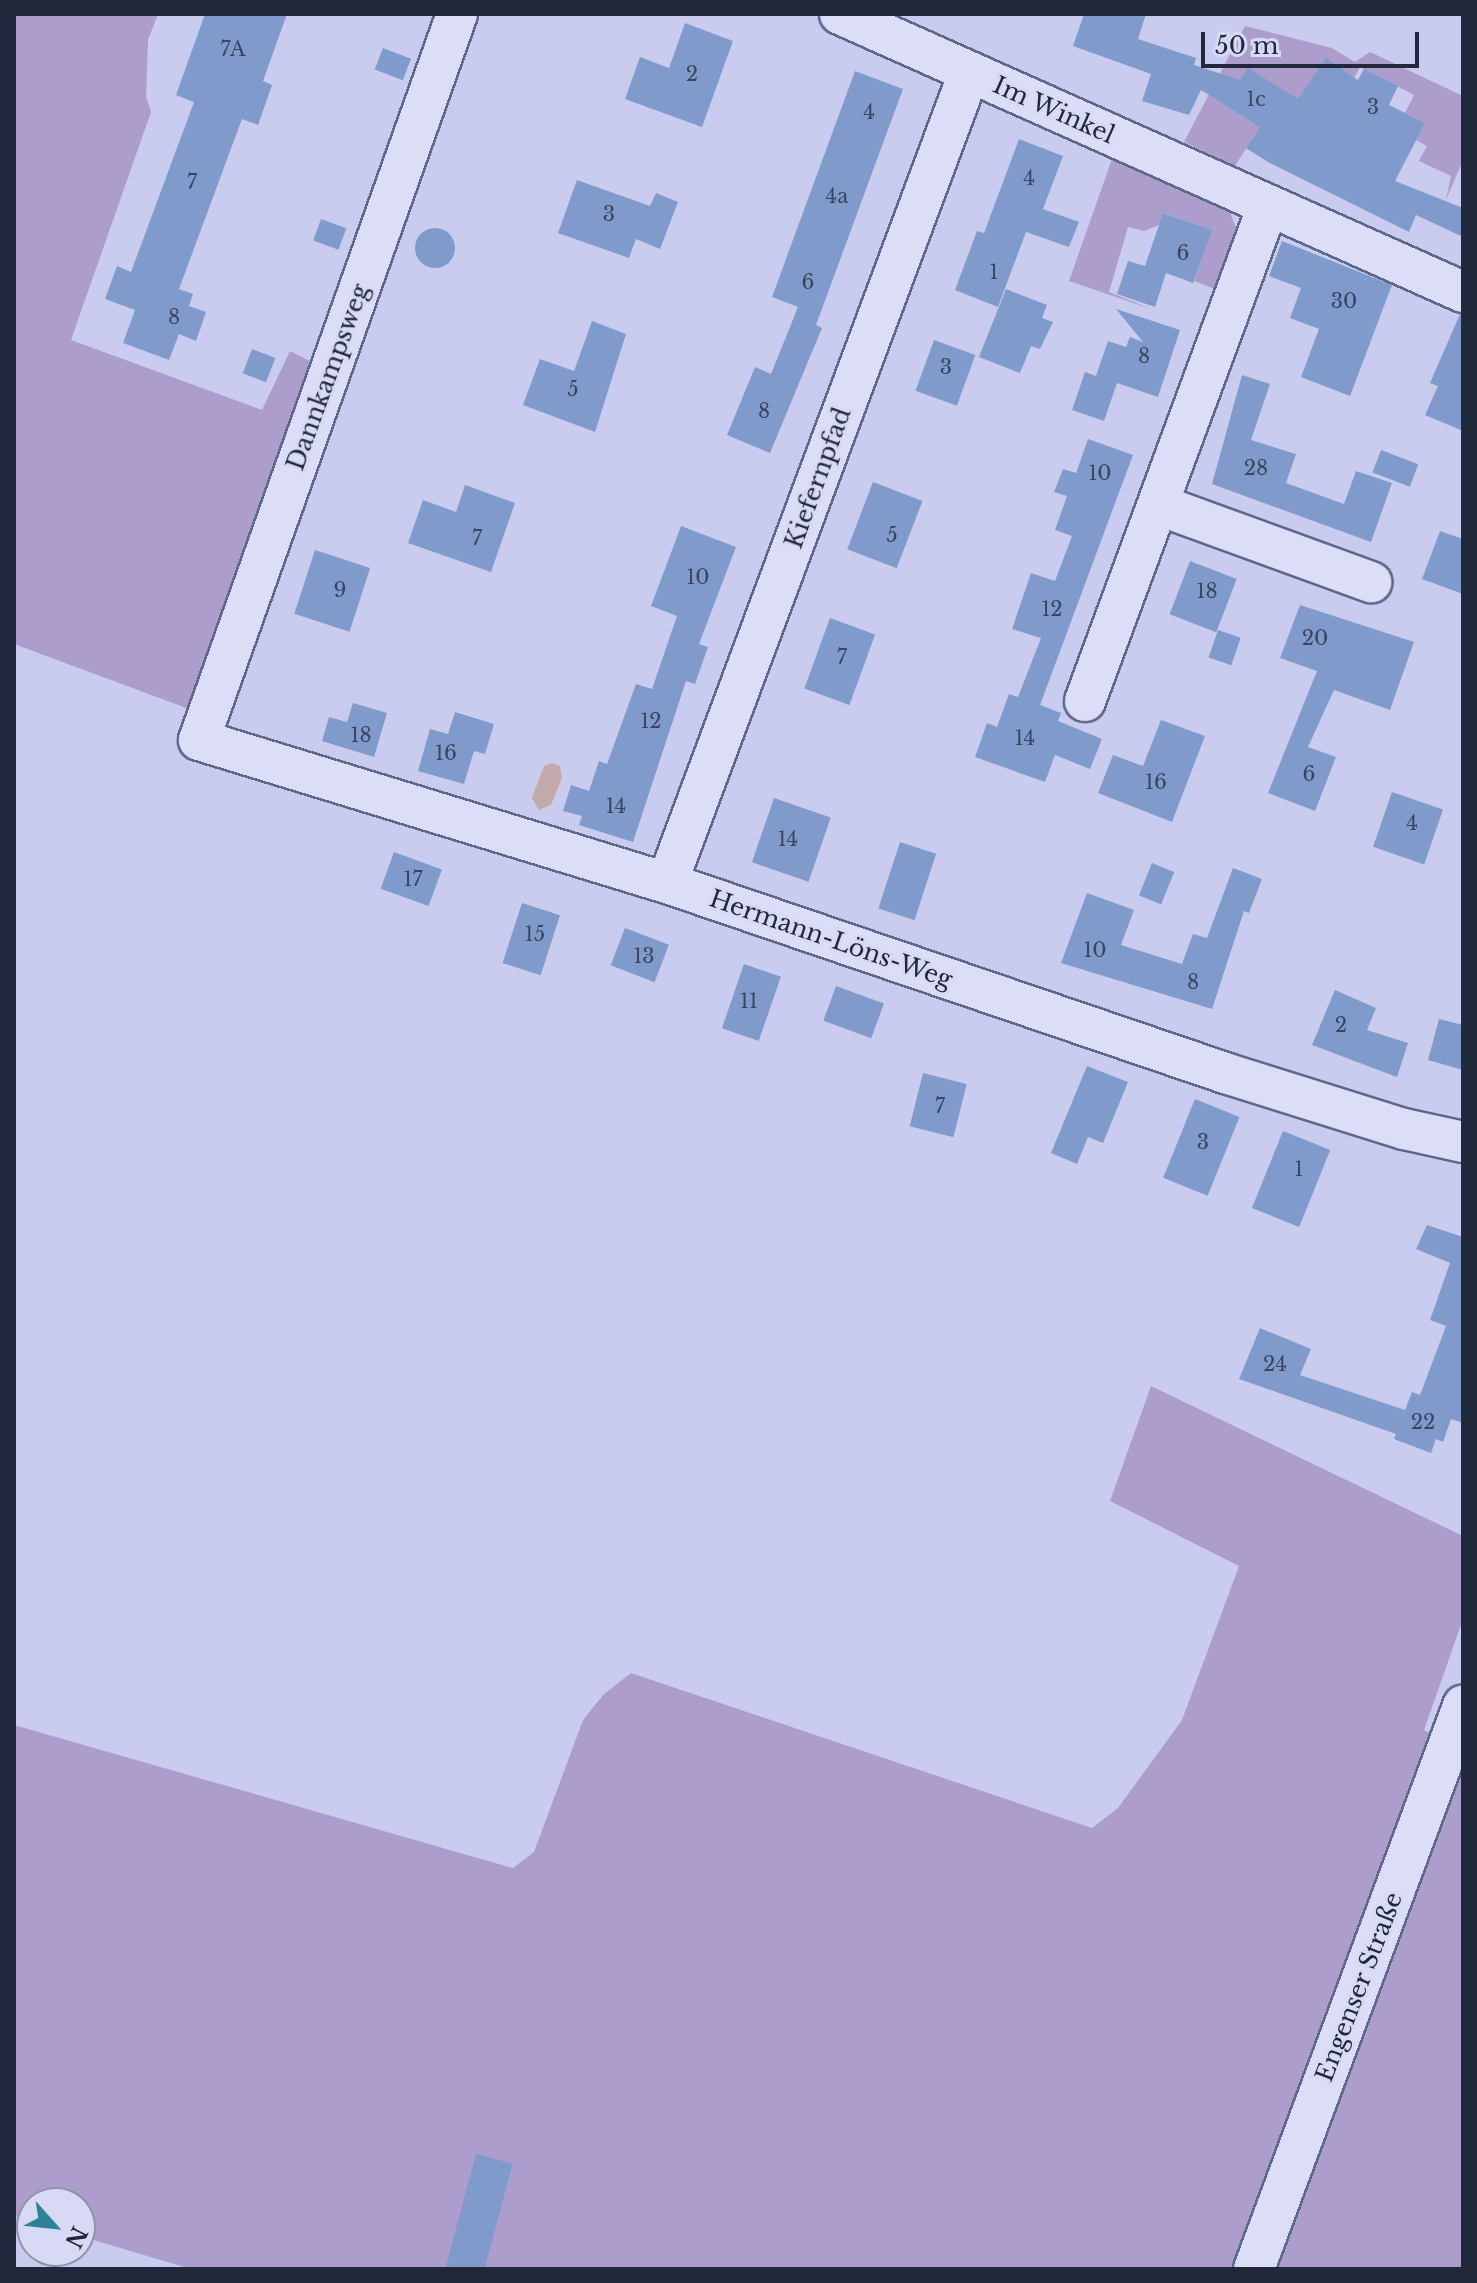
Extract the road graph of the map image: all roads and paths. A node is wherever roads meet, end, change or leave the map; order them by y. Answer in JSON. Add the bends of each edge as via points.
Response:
{"nodes":[{"id":1,"x":457,"y":14,"type":"edge"},
{"id":2,"x":840,"y":14,"type":"edge"},
{"id":3,"x":969,"y":73,"type":"junction"},
{"id":4,"x":1268,"y":206,"type":"junction"},
{"id":5,"x":1463,"y":292,"type":"edge"},
{"id":6,"x":1159,"y":505,"type":"junction"},
{"id":7,"x":1371,"y":582,"type":"dead end"},
{"id":8,"x":1085,"y":701,"type":"dead end"},
{"id":9,"x":199,"y":740,"type":"joint"},
{"id":10,"x":667,"y":883,"type":"junction"},
{"id":11,"x":1463,"y":1142,"type":"edge"},
{"id":12,"x":1463,"y":1706,"type":"edge"},
{"id":13,"x":1456,"y":1748,"type":"edge"},
{"id":14,"x":1254,"y":2269,"type":"edge"}],
"edges":[{"from":1,"to":9,"type":"street","name":"Dannkampsweg"},
{"from":2,"to":3,"type":"street","name":"Im Winkel"},
{"from":3,"to":4,"type":"street","name":"Im Winkel"},
{"from":3,"to":10,"type":"street","name":"Kiefernpfad"},
{"from":4,"to":5,"type":"street","name":"Im Winkel"},
{"from":4,"to":6,"type":"street"},
{"from":6,"to":7,"type":"street"},
{"from":6,"to":8,"type":"street"},
{"from":9,"to":10,"type":"street","name":"Hermann-Löns-Weg"},
{"from":10,"to":11,"type":"street","name":"Hermann-Löns-Weg","via":[[1225,1073]]},
{"from":12,"to":13,"type":"street","name":"Engenser Straße"},
{"from":13,"to":14,"type":"street","name":"Engenser Straße"}]}
